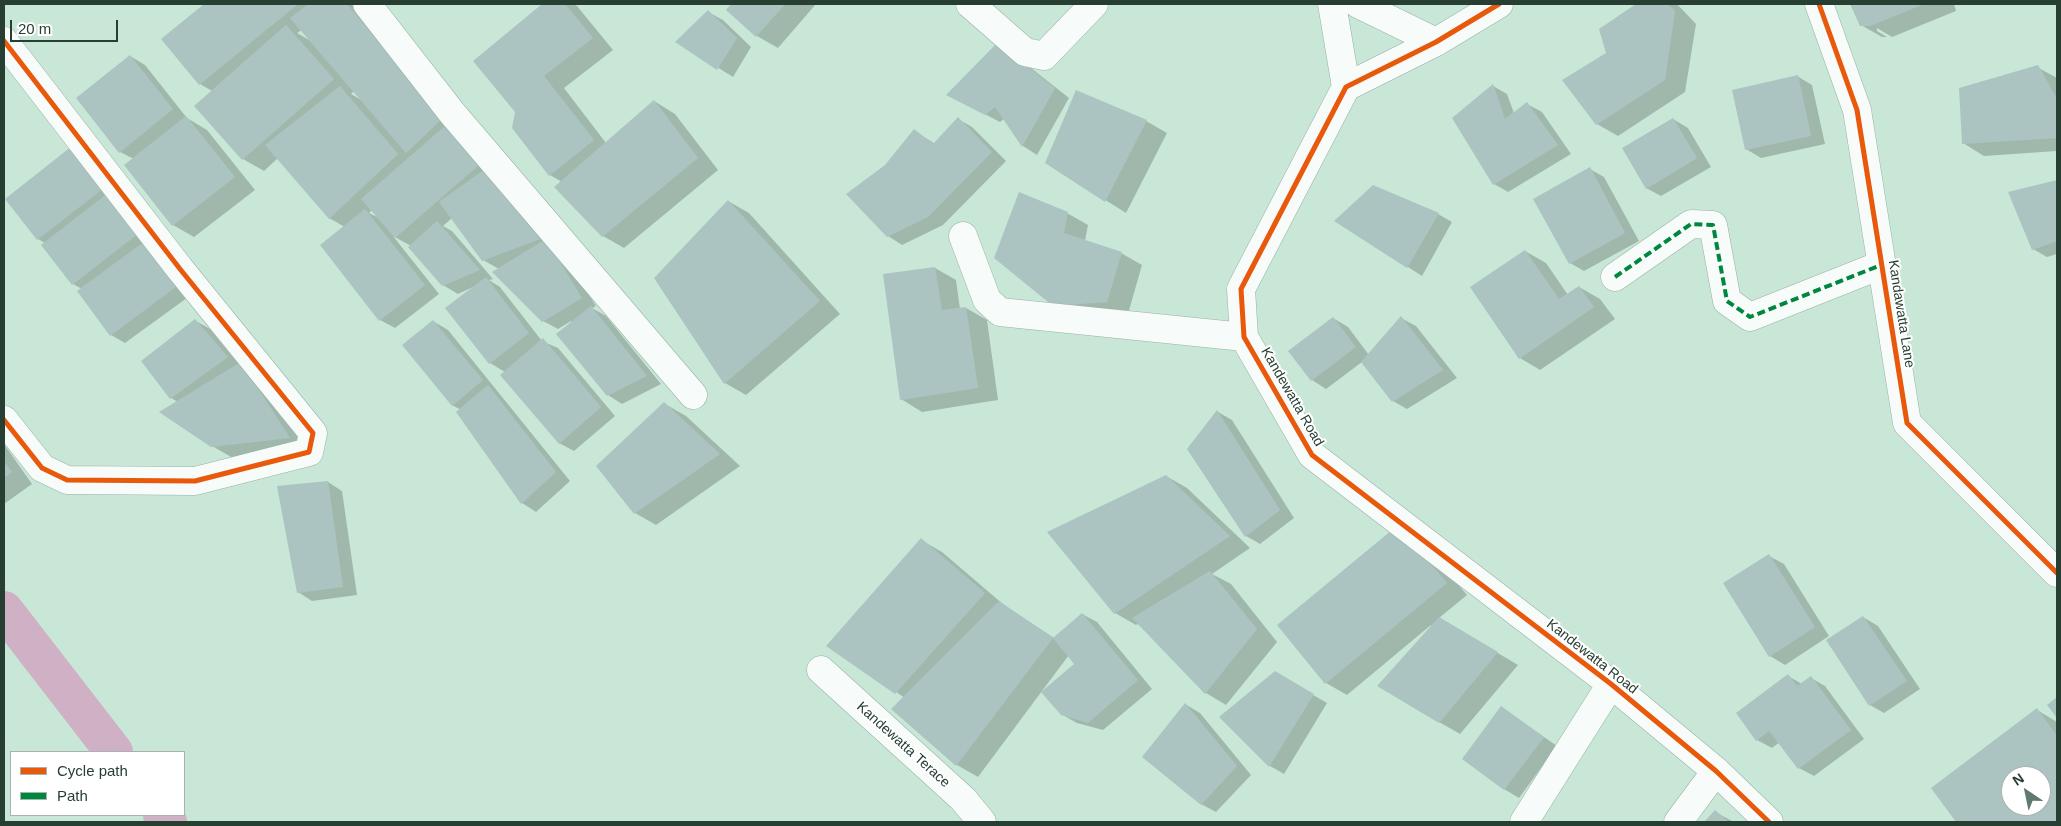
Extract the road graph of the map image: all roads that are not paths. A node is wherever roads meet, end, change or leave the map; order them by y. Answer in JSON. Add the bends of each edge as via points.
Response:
{"nodes":[{"id":1,"x":367,"y":4,"type":"edge"},
{"id":2,"x":970,"y":4,"type":"edge"},
{"id":3,"x":1094,"y":4,"type":"edge"},
{"id":4,"x":1332,"y":4,"type":"edge"},
{"id":5,"x":1358,"y":4,"type":"edge"},
{"id":6,"x":1499,"y":4,"type":"edge"},
{"id":7,"x":1819,"y":4,"type":"edge"},
{"id":8,"x":4,"y":41,"type":"edge"},
{"id":9,"x":1436,"y":42,"type":"junction"},
{"id":10,"x":1346,"y":87,"type":"junction"},
{"id":11,"x":963,"y":236,"type":"dead end"},
{"id":12,"x":1881,"y":265,"type":"junction"},
{"id":13,"x":1615,"y":276,"type":"dead end"},
{"id":14,"x":1244,"y":338,"type":"junction"},
{"id":15,"x":693,"y":394,"type":"dead end"},
{"id":16,"x":4,"y":420,"type":"edge"},
{"id":17,"x":2057,"y":572,"type":"edge"},
{"id":18,"x":821,"y":670,"type":"dead end"},
{"id":19,"x":1611,"y":684,"type":"junction"},
{"id":20,"x":1716,"y":771,"type":"junction"},
{"id":21,"x":982,"y":822,"type":"edge"},
{"id":22,"x":1524,"y":822,"type":"edge"},
{"id":23,"x":1678,"y":822,"type":"edge"},
{"id":24,"x":1768,"y":822,"type":"edge"}],
"edges":[{"from":1,"to":15,"type":"street","via":[[452,113]]},
{"from":2,"to":3,"type":"street","via":[[1025,52],[1044,56]]},
{"from":4,"to":10,"type":"street"},
{"from":5,"to":9,"type":"street"},
{"from":6,"to":9,"type":"street"},
{"from":7,"to":12,"type":"street","name":"Kandawatta Lane","via":[[1857,110]]},
{"from":8,"to":16,"type":"street","via":[[180,269],[313,433],[309,452],[195,481],[66,480],[42,468]]},
{"from":9,"to":10,"type":"street"},
{"from":10,"to":14,"type":"street","name":"Kandewatta Road","via":[[1241,289]]},
{"from":11,"to":14,"type":"street","via":[[987,300],[1000,312]]},
{"from":12,"to":13,"type":"street","via":[[1750,317],[1727,301],[1713,225],[1691,224]]},
{"from":12,"to":17,"type":"street","name":"Kandawatta Lane","via":[[1907,422]]},
{"from":14,"to":19,"type":"street","name":"Kandewatta Road","via":[[1312,455]]},
{"from":18,"to":21,"type":"street","name":"Kandewatta Terace","via":[[963,799]]},
{"from":19,"to":20,"type":"street","name":"Kandewatta Road"},
{"from":19,"to":22,"type":"street"},
{"from":20,"to":23,"type":"street"},
{"from":20,"to":24,"type":"street","name":"Kandewatta Road"}]}
